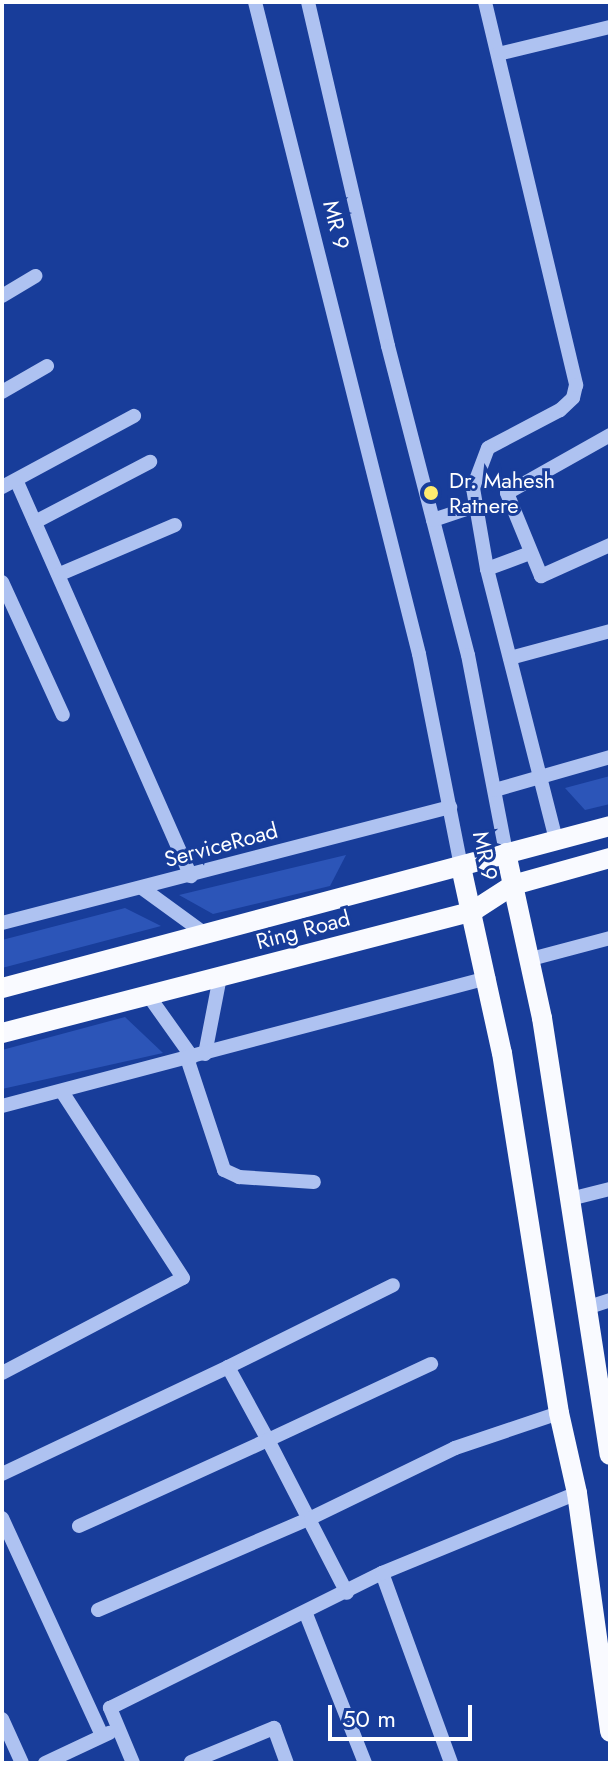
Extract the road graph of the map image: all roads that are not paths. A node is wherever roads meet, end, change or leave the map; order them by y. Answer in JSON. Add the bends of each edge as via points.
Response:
{"nodes":[{"id":1,"x":255,"y":2,"type":"edge"},
{"id":2,"x":308,"y":2,"type":"edge"},
{"id":3,"x":485,"y":2,"type":"edge"},
{"id":4,"x":610,"y":27,"type":"edge"},
{"id":5,"x":498,"y":54,"type":"junction"},
{"id":6,"x":35,"y":276,"type":"dead end"},
{"id":7,"x":2,"y":296,"type":"edge"},
{"id":8,"x":47,"y":366,"type":"dead end"},
{"id":9,"x":2,"y":392,"type":"edge"},
{"id":10,"x":134,"y":416,"type":"dead end"},
{"id":11,"x":610,"y":435,"type":"edge"},
{"id":12,"x":150,"y":462,"type":"dead end"},
{"id":13,"x":17,"y":482,"type":"junction"},
{"id":14,"x":2,"y":487,"type":"edge"},
{"id":15,"x":475,"y":506,"type":"junction"},
{"id":16,"x":433,"y":520,"type":"junction"},
{"id":17,"x":35,"y":522,"type":"junction"},
{"id":18,"x":175,"y":525,"type":"dead end"},
{"id":19,"x":610,"y":545,"type":"edge"},
{"id":20,"x":530,"y":553,"type":"junction"},
{"id":21,"x":487,"y":569,"type":"junction"},
{"id":22,"x":60,"y":574,"type":"junction"},
{"id":23,"x":3,"y":588,"type":"edge"},
{"id":24,"x":610,"y":631,"type":"edge"},
{"id":25,"x":510,"y":658,"type":"junction"},
{"id":26,"x":63,"y":715,"type":"dead end"},
{"id":27,"x":610,"y":757,"type":"edge"},
{"id":28,"x":539,"y":777,"type":"junction"},
{"id":29,"x":495,"y":790,"type":"junction"},
{"id":30,"x":450,"y":807,"type":"junction"},
{"id":31,"x":610,"y":826,"type":"edge"},
{"id":32,"x":556,"y":840,"type":"junction"},
{"id":33,"x":506,"y":853,"type":"junction"},
{"id":34,"x":610,"y":858,"type":"edge"},
{"id":35,"x":461,"y":867,"type":"junction"},
{"id":36,"x":191,"y":876,"type":"junction"},
{"id":37,"x":513,"y":885,"type":"junction"},
{"id":38,"x":142,"y":888,"type":"junction"},
{"id":39,"x":473,"y":911,"type":"junction"},
{"id":40,"x":2,"y":923,"type":"edge"},
{"id":41,"x":205,"y":934,"type":"junction"},
{"id":42,"x":610,"y":938,"type":"edge"},
{"id":43,"x":531,"y":959,"type":"junction"},
{"id":44,"x":220,"y":977,"type":"junction"},
{"id":45,"x":488,"y":978,"type":"junction"},
{"id":46,"x":2,"y":988,"type":"edge"},
{"id":47,"x":148,"y":995,"type":"junction"},
{"id":48,"x":2,"y":1033,"type":"edge"},
{"id":49,"x":195,"y":1056,"type":"junction"},
{"id":50,"x":62,"y":1092,"type":"junction"},
{"id":51,"x":2,"y":1106,"type":"edge"},
{"id":52,"x":314,"y":1182,"type":"dead end"},
{"id":53,"x":610,"y":1189,"type":"edge"},
{"id":54,"x":570,"y":1199,"type":"junction"},
{"id":55,"x":393,"y":1285,"type":"dead end"},
{"id":56,"x":610,"y":1300,"type":"edge"},
{"id":57,"x":586,"y":1308,"type":"junction"},
{"id":58,"x":431,"y":1364,"type":"dead end"},
{"id":59,"x":228,"y":1367,"type":"junction"},
{"id":60,"x":2,"y":1373,"type":"edge"},
{"id":61,"x":606,"y":1403,"type":"edge"},
{"id":62,"x":559,"y":1413,"type":"junction"},
{"id":63,"x":268,"y":1440,"type":"junction"},
{"id":64,"x":610,"y":1455,"type":"edge"},
{"id":65,"x":2,"y":1474,"type":"edge"},
{"id":66,"x":577,"y":1493,"type":"junction"},
{"id":67,"x":2,"y":1518,"type":"edge"},
{"id":68,"x":311,"y":1518,"type":"junction"},
{"id":69,"x":79,"y":1526,"type":"dead end"},
{"id":70,"x":382,"y":1573,"type":"junction"},
{"id":71,"x":347,"y":1593,"type":"junction"},
{"id":72,"x":98,"y":1610,"type":"dead end"},
{"id":73,"x":306,"y":1614,"type":"junction"},
{"id":74,"x":2,"y":1719,"type":"edge"},
{"id":75,"x":118,"y":1731,"type":"junction"},
{"id":76,"x":610,"y":1732,"type":"edge"},
{"id":77,"x":102,"y":1735,"type":"junction"},
{"id":78,"x":191,"y":1762,"type":"edge"},
{"id":79,"x":22,"y":1763,"type":"edge"},
{"id":80,"x":45,"y":1763,"type":"edge"},
{"id":81,"x":133,"y":1763,"type":"edge"},
{"id":82,"x":287,"y":1763,"type":"edge"},
{"id":83,"x":365,"y":1763,"type":"edge"},
{"id":84,"x":451,"y":1763,"type":"edge"}],
"edges":[{"from":1,"to":30,"type":"street","name":"MR 9","via":[[419,654]]},
{"from":2,"to":16,"type":"street","name":"MR 9"},
{"from":3,"to":5,"type":"street"},
{"from":4,"to":5,"type":"street"},
{"from":5,"to":15,"type":"street","via":[[576,385],[573,398],[560,410],[488,448],[473,488]]},
{"from":6,"to":7,"type":"street"},
{"from":8,"to":9,"type":"street"},
{"from":10,"to":13,"type":"street"},
{"from":11,"to":20,"type":"street","via":[[507,493]]},
{"from":12,"to":17,"type":"street"},
{"from":13,"to":14,"type":"street"},
{"from":13,"to":17,"type":"street"},
{"from":15,"to":16,"type":"street"},
{"from":15,"to":21,"type":"street"},
{"from":16,"to":29,"type":"street","name":"MR 9"},
{"from":17,"to":22,"type":"street"},
{"from":18,"to":22,"type":"street"},
{"from":19,"to":20,"type":"street","via":[[541,576]]},
{"from":20,"to":21,"type":"street"},
{"from":21,"to":25,"type":"street"},
{"from":22,"to":36,"type":"street"},
{"from":23,"to":26,"type":"street"},
{"from":24,"to":25,"type":"street"},
{"from":25,"to":28,"type":"street"},
{"from":27,"to":28,"type":"street"},
{"from":28,"to":29,"type":"street"},
{"from":28,"to":32,"type":"street"},
{"from":29,"to":33,"type":"street","name":"MR 9"},
{"from":30,"to":35,"type":"street","name":"MR 9"},
{"from":30,"to":36,"type":"street","name":"ServiceRoad"},
{"from":31,"to":32,"type":"main road","name":"Ring Road"},
{"from":32,"to":33,"type":"main road","name":"Ring Road"},
{"from":33,"to":35,"type":"main road","name":"Ring Road"},
{"from":33,"to":37,"type":"main road","name":"MR 9"},
{"from":34,"to":37,"type":"main road","name":"Ring Road"},
{"from":35,"to":39,"type":"main road","name":"MR 9"},
{"from":35,"to":41,"type":"main road","name":"Ring Road"},
{"from":36,"to":38,"type":"street","name":"ServiceRoad"},
{"from":37,"to":39,"type":"main road","name":"Ring Road"},
{"from":37,"to":43,"type":"main road","name":"MR 9"},
{"from":38,"to":40,"type":"street","name":"ServiceRoad"},
{"from":38,"to":41,"type":"street"},
{"from":39,"to":44,"type":"main road","name":"Ring Road"},
{"from":39,"to":45,"type":"main road","name":"MR 9"},
{"from":41,"to":46,"type":"main road","name":"Ring Road"},
{"from":42,"to":43,"type":"street"},
{"from":43,"to":54,"type":"main road","name":"MR 9"},
{"from":44,"to":47,"type":"main road","name":"Ring Road"},
{"from":44,"to":49,"type":"street"},
{"from":45,"to":49,"type":"street"},
{"from":45,"to":62,"type":"main road","name":"MR 9"},
{"from":47,"to":48,"type":"main road","name":"Ring Road"},
{"from":47,"to":49,"type":"street"},
{"from":49,"to":50,"type":"street"},
{"from":49,"to":52,"type":"street","via":[[224,1170],[239,1177]]},
{"from":50,"to":51,"type":"street"},
{"from":50,"to":60,"type":"street","via":[[183,1278]]},
{"from":53,"to":54,"type":"street"},
{"from":54,"to":57,"type":"main road","name":"MR 9"},
{"from":55,"to":59,"type":"street"},
{"from":56,"to":57,"type":"street"},
{"from":57,"to":61,"type":"main road","name":"MR 9"},
{"from":58,"to":63,"type":"street"},
{"from":59,"to":63,"type":"street"},
{"from":59,"to":65,"type":"street"},
{"from":61,"to":64,"type":"main road","name":"MR 9"},
{"from":62,"to":66,"type":"main road","name":"MR 9"},
{"from":62,"to":68,"type":"street","via":[[455,1448]]},
{"from":63,"to":68,"type":"street"},
{"from":63,"to":69,"type":"street"},
{"from":66,"to":70,"type":"street"},
{"from":66,"to":76,"type":"main road","name":"MR 9"},
{"from":67,"to":77,"type":"street"},
{"from":68,"to":71,"type":"street"},
{"from":68,"to":72,"type":"street"},
{"from":70,"to":71,"type":"street"},
{"from":70,"to":84,"type":"street"},
{"from":71,"to":73,"type":"street"},
{"from":73,"to":75,"type":"street","via":[[110,1708]]},
{"from":73,"to":83,"type":"street"},
{"from":74,"to":79,"type":"street"},
{"from":75,"to":77,"type":"street"},
{"from":75,"to":81,"type":"street"},
{"from":77,"to":80,"type":"street"},
{"from":78,"to":82,"type":"street","via":[[274,1728]]}]}
